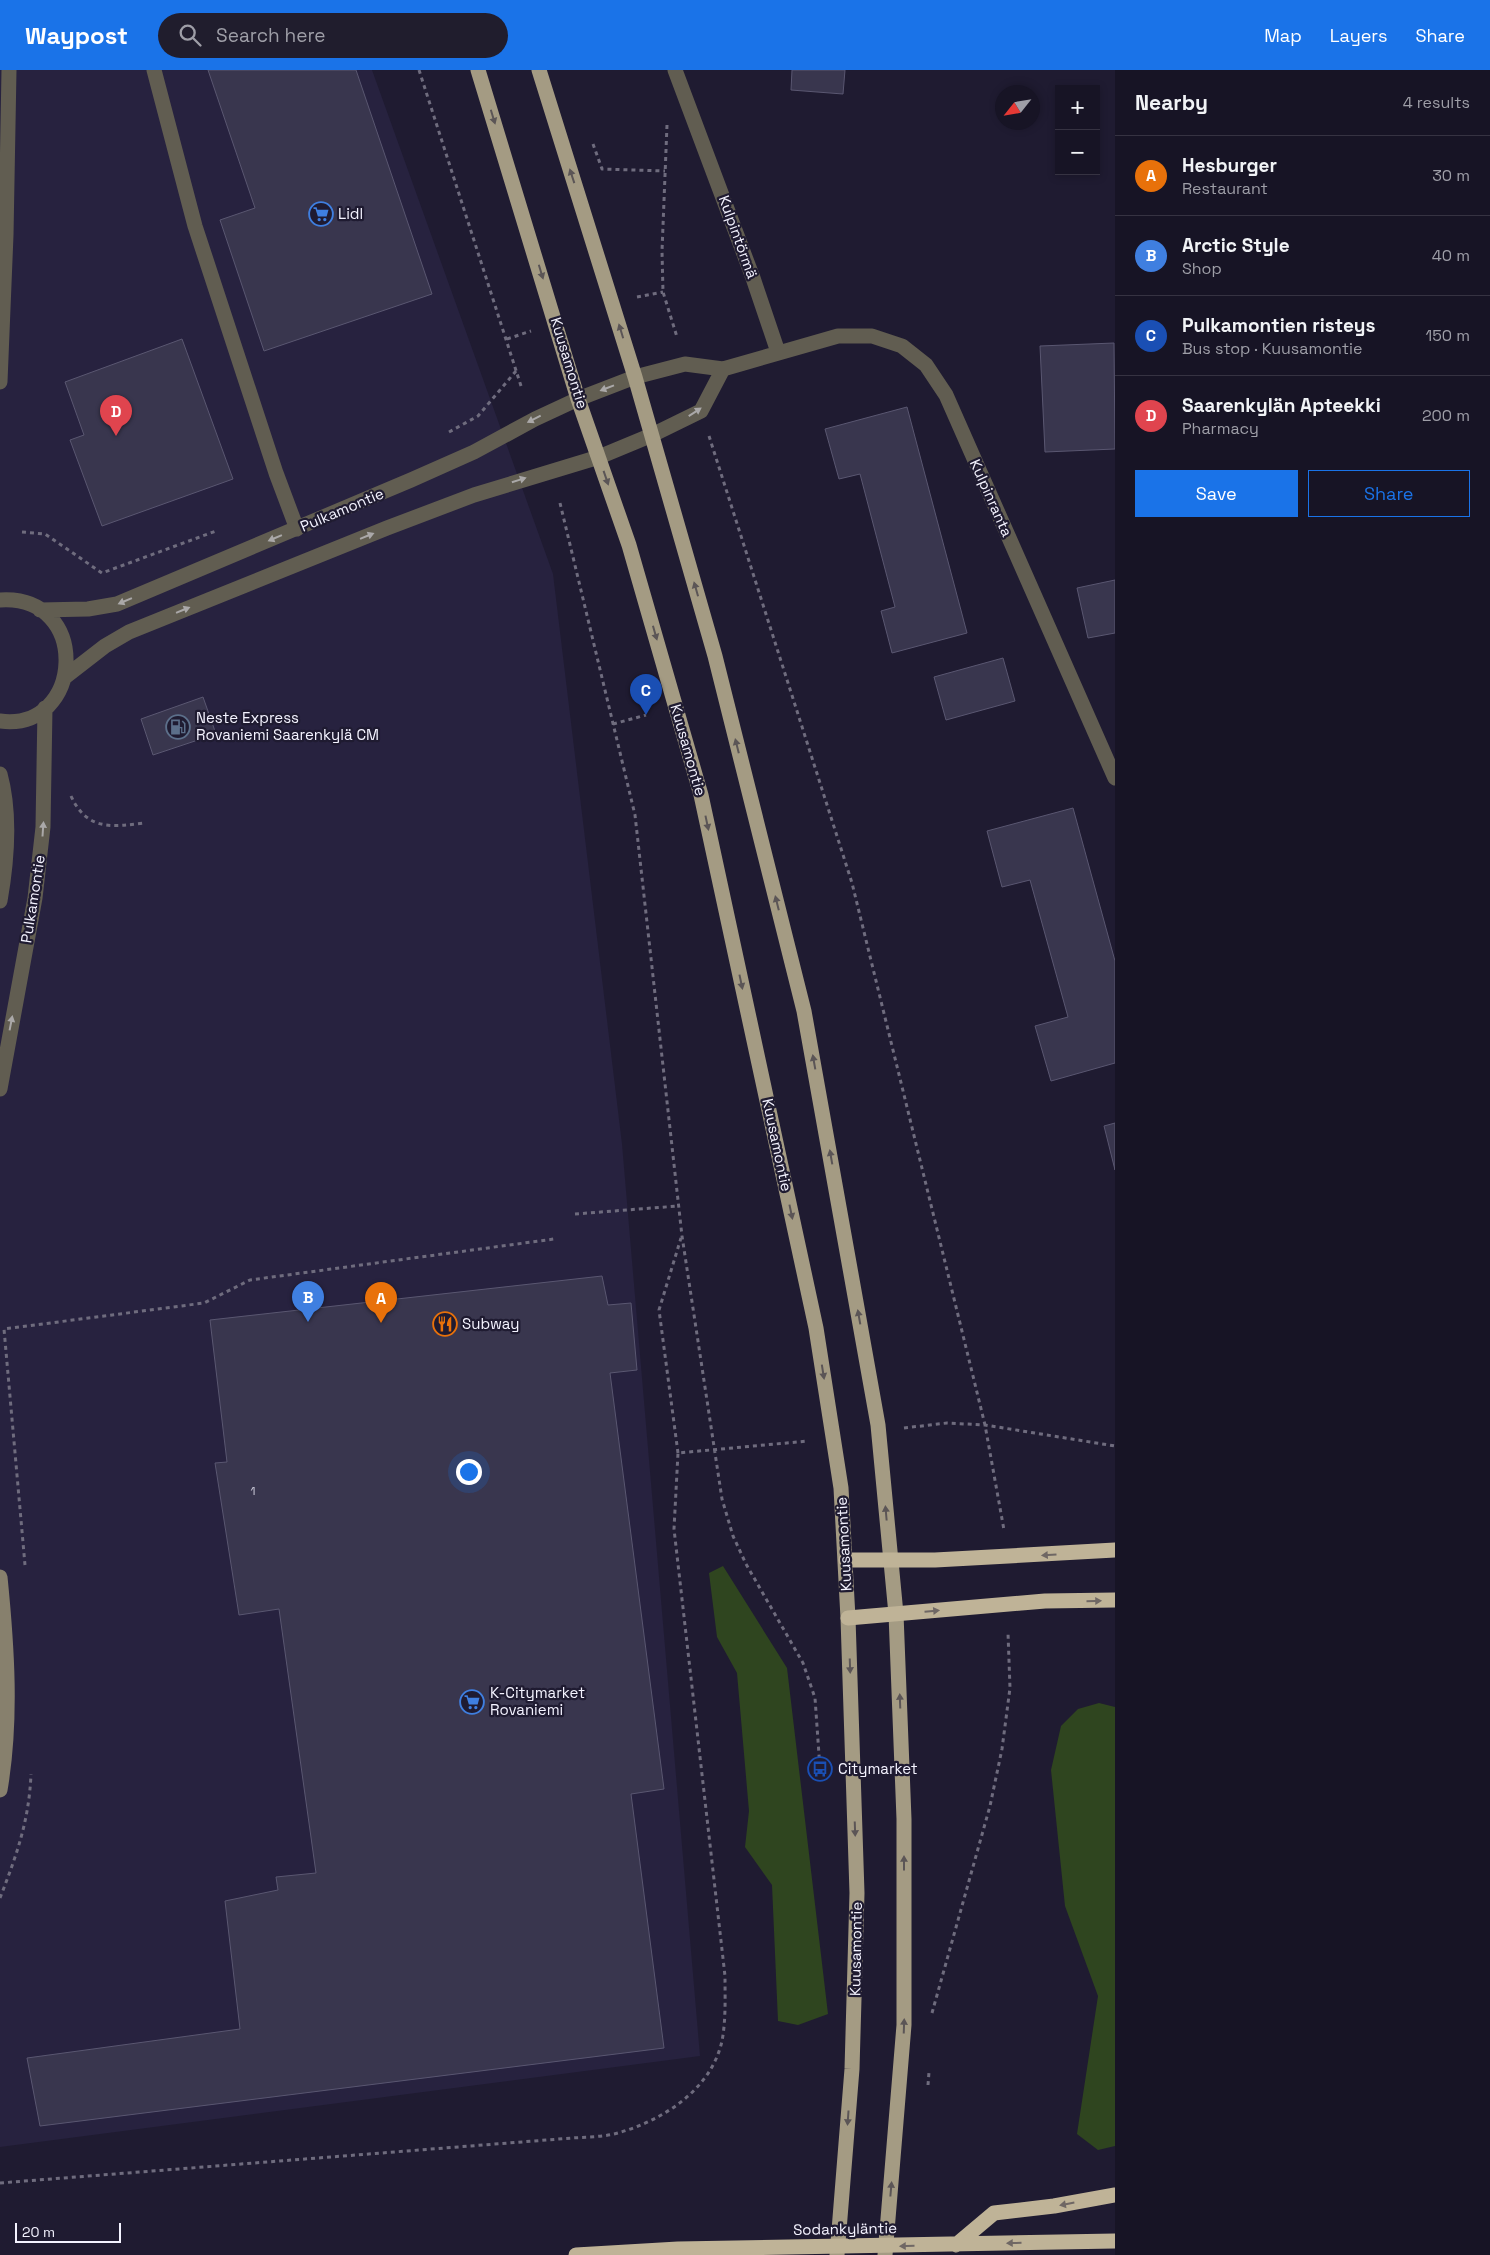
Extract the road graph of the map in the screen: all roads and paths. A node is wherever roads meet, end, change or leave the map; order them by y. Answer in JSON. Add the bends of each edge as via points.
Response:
{"nodes":[{"id":1,"x":8,"y":70,"type":"edge"},
{"id":2,"x":154,"y":70,"type":"edge"},
{"id":3,"x":419,"y":70,"type":"edge"},
{"id":4,"x":478,"y":70,"type":"edge"},
{"id":5,"x":538,"y":70,"type":"edge"},
{"id":6,"x":675,"y":70,"type":"edge"},
{"id":7,"x":667,"y":116,"type":"dead end"},
{"id":8,"x":593,"y":144,"type":"dead end"},
{"id":9,"x":665,"y":171,"type":"junction"},
{"id":10,"x":663,"y":292,"type":"junction"},
{"id":11,"x":632,"y":298,"type":"dead end"},
{"id":12,"x":534,"y":330,"type":"dead end"},
{"id":13,"x":677,"y":337,"type":"dead end"},
{"id":14,"x":507,"y":339,"type":"junction"},
{"id":15,"x":778,"y":352,"type":"junction"},
{"id":16,"x":723,"y":369,"type":"junction"},
{"id":17,"x":635,"y":377,"type":"junction"},
{"id":18,"x":0,"y":382,"type":"edge"},
{"id":19,"x":522,"y":389,"type":"dead end"},
{"id":20,"x":578,"y":399,"type":"junction"},
{"id":21,"x":707,"y":430,"type":"dead end"},
{"id":22,"x":652,"y":435,"type":"junction"},
{"id":23,"x":598,"y":457,"type":"junction"},
{"id":24,"x":560,"y":503,"type":"dead end"},
{"id":25,"x":296,"y":529,"type":"junction"},
{"id":26,"x":0,"y":600,"type":"edge"},
{"id":27,"x":40,"y":610,"type":"junction"},
{"id":28,"x":65,"y":677,"type":"junction"},
{"id":29,"x":45,"y":708,"type":"junction"},
{"id":30,"x":646,"y":716,"type":"dead end"},
{"id":31,"x":0,"y":721,"type":"edge"},
{"id":32,"x":613,"y":724,"type":"junction"},
{"id":33,"x":0,"y":774,"type":"edge"},
{"id":34,"x":1115,"y":778,"type":"edge"},
{"id":35,"x":69,"y":792,"type":"dead end"},
{"id":36,"x":144,"y":823,"type":"dead end"},
{"id":37,"x":0,"y":901,"type":"edge"},
{"id":38,"x":0,"y":1089,"type":"edge"},
{"id":39,"x":678,"y":1206,"type":"junction"},
{"id":40,"x":575,"y":1214,"type":"dead end"},
{"id":41,"x":682,"y":1236,"type":"junction"},
{"id":42,"x":554,"y":1239,"type":"dead end"},
{"id":43,"x":4,"y":1330,"type":"dead end"},
{"id":44,"x":985,"y":1425,"type":"junction"},
{"id":45,"x":896,"y":1429,"type":"dead end"},
{"id":46,"x":808,"y":1441,"type":"dead end"},
{"id":47,"x":1115,"y":1446,"type":"edge"},
{"id":48,"x":714,"y":1449,"type":"junction"},
{"id":49,"x":678,"y":1453,"type":"junction"},
{"id":50,"x":1005,"y":1538,"type":"dead end"},
{"id":51,"x":1115,"y":1550,"type":"edge"},
{"id":52,"x":846,"y":1560,"type":"junction"},
{"id":53,"x":891,"y":1561,"type":"junction"},
{"id":54,"x":0,"y":1577,"type":"edge"},
{"id":55,"x":1115,"y":1600,"type":"edge"},
{"id":56,"x":896,"y":1614,"type":"junction"},
{"id":57,"x":848,"y":1618,"type":"junction"},
{"id":58,"x":1008,"y":1633,"type":"dead end"},
{"id":59,"x":820,"y":1769,"type":"dead end"},
{"id":60,"x":0,"y":1790,"type":"edge"},
{"id":61,"x":931,"y":2017,"type":"dead end"},
{"id":62,"x":929,"y":2069,"type":"dead end"},
{"id":63,"x":929,"y":2077,"type":"dead end"},
{"id":64,"x":0,"y":2183,"type":"edge"},
{"id":65,"x":1115,"y":2195,"type":"edge"},
{"id":66,"x":1115,"y":2241,"type":"edge"},
{"id":67,"x":956,"y":2245,"type":"junction"},
{"id":68,"x":576,"y":2255,"type":"edge"},
{"id":69,"x":837,"y":2255,"type":"edge"},
{"id":70,"x":885,"y":2255,"type":"edge"}],
"edges":[{"from":1,"to":18,"type":"street"},
{"from":2,"to":25,"type":"street","via":[[195,226]]},
{"from":3,"to":14,"type":"path"},
{"from":4,"to":20,"type":"main road","name":"Kuusamontie","one_way":true},
{"from":17,"to":5,"type":"main road","one_way":true},
{"from":6,"to":15,"type":"street","name":"Kulpintörmä","via":[[754,278]]},
{"from":7,"to":9,"type":"path"},
{"from":8,"to":9,"type":"path","via":[[602,169]]},
{"from":9,"to":10,"type":"path"},
{"from":10,"to":11,"type":"path"},
{"from":10,"to":13,"type":"path"},
{"from":12,"to":14,"type":"path"},
{"from":14,"to":19,"type":"path"},
{"from":15,"to":16,"type":"street"},
{"from":15,"to":34,"type":"street","name":"Kulpinranta","via":[[838,336],[872,336],[902,346],[926,365],[946,395]]},
{"from":16,"to":17,"type":"street","via":[[685,364]]},
{"from":22,"to":16,"type":"street","one_way":true,"via":[[701,411]]},
{"from":17,"to":20,"type":"street","name":"Pulkamontie","one_way":true},
{"from":17,"to":22,"type":"main road"},
{"from":20,"to":23,"type":"main road","name":"Kuusamontie"},
{"from":20,"to":25,"type":"street","name":"Pulkamontie","one_way":true,"via":[[474,452]]},
{"from":21,"to":44,"type":"path","via":[[852,883]]},
{"from":22,"to":23,"type":"street"},
{"from":53,"to":22,"type":"main road","one_way":true,"via":[[878,1425],[804,1011],[715,656]]},
{"from":28,"to":23,"type":"street","one_way":true,"via":[[129,632],[474,495]]},
{"from":23,"to":52,"type":"main road","name":"Kuusamontie","one_way":true,"via":[[629,545],[701,795],[816,1328],[841,1488]]},
{"from":24,"to":32,"type":"path"},
{"from":25,"to":27,"type":"street","name":"Pulkamontie","one_way":true,"via":[[117,604],[88,609]]},
{"from":26,"to":27,"type":"street","via":[[26,603]]},
{"from":27,"to":28,"type":"street","via":[[54,623],[64,640],[67,658]]},
{"from":28,"to":29,"type":"street","via":[[58,694]]},
{"from":29,"to":31,"type":"street","via":[[28,718]]},
{"from":38,"to":29,"type":"street","name":"Pulkamontie","one_way":true,"via":[[35,898],[44,827]]},
{"from":30,"to":32,"type":"path"},
{"from":32,"to":39,"type":"path","via":[[635,815]]},
{"from":33,"to":37,"type":"street","via":[[6,824]]},
{"from":35,"to":36,"type":"path","via":[[86,816],[100,825],[112,827]]},
{"from":39,"to":40,"type":"path"},
{"from":39,"to":41,"type":"path"},
{"from":41,"to":48,"type":"path"},
{"from":41,"to":49,"type":"path","via":[[659,1310]]},
{"from":42,"to":43,"type":"path","via":[[250,1280],[204,1303]]},
{"from":44,"to":45,"type":"path","via":[[947,1423]]},
{"from":44,"to":47,"type":"path"},
{"from":44,"to":50,"type":"path"},
{"from":46,"to":48,"type":"path"},
{"from":48,"to":49,"type":"path"},
{"from":48,"to":59,"type":"path","via":[[722,1499],[734,1536],[746,1564],[802,1663],[814,1698]]},
{"from":49,"to":64,"type":"path","via":[[674,1529],[725,1976],[722,2042],[708,2073],[686,2099],[657,2118],[617,2133]]},
{"from":51,"to":53,"type":"highway","one_way":true},
{"from":52,"to":53,"type":"highway"},
{"from":52,"to":57,"type":"main road","name":"Kuusamontie"},
{"from":53,"to":56,"type":"main road"},
{"from":54,"to":60,"type":"street","via":[[7,1689]]},
{"from":56,"to":55,"type":"highway","one_way":true,"via":[[1045,1601]]},
{"from":56,"to":57,"type":"highway"},
{"from":70,"to":56,"type":"main road","one_way":true,"via":[[904,2025],[904,1819]]},
{"from":57,"to":69,"type":"main road","name":"Kuusamontie","one_way":true,"via":[[857,1893],[852,2069]]},
{"from":58,"to":61,"type":"path","via":[[1010,1688],[1000,1758],[978,1855]]},
{"from":62,"to":63,"type":"path"},
{"from":65,"to":67,"type":"highway","one_way":true,"via":[[994,2213]]},
{"from":66,"to":67,"type":"highway","name":"Sodankyläntie","one_way":true},
{"from":67,"to":68,"type":"highway","name":"Sodankyläntie","one_way":true}]}
